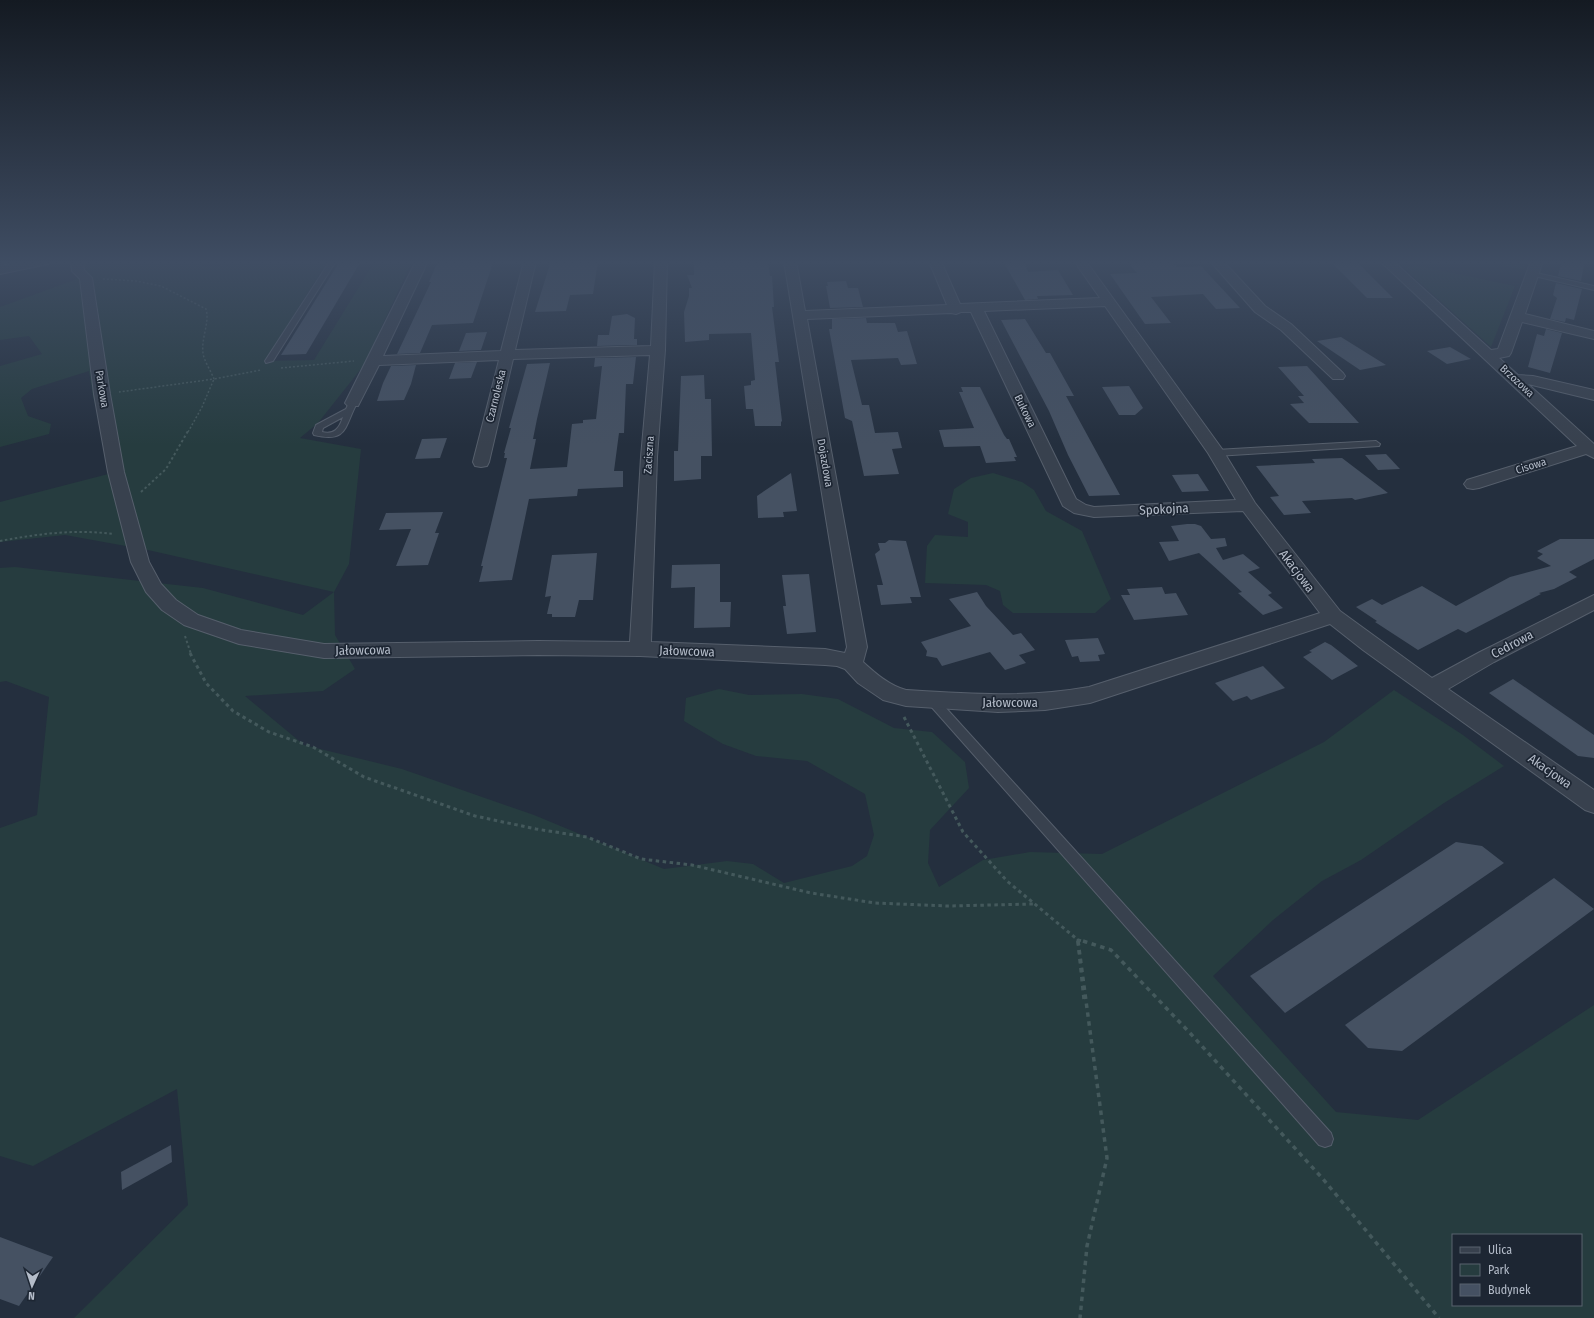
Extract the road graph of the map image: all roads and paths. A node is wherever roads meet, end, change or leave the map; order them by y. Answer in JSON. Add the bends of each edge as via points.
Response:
{"nodes":[{"id":1,"x":92,"y":323,"type":"edge"},
{"id":2,"x":206,"y":323,"type":"edge"},
{"id":3,"x":294,"y":323,"type":"edge"},
{"id":4,"x":392,"y":323,"type":"edge"},
{"id":5,"x":514,"y":323,"type":"edge"},
{"id":6,"x":659,"y":323,"type":"edge"},
{"id":7,"x":801,"y":323,"type":"edge"},
{"id":8,"x":983,"y":323,"type":"edge"},
{"id":9,"x":1123,"y":323,"type":"edge"},
{"id":10,"x":1280,"y":323,"type":"edge"},
{"id":11,"x":1453,"y":323,"type":"edge"},
{"id":12,"x":1516,"y":323,"type":"edge"},
{"id":13,"x":1541,"y":323,"type":"edge"},
{"id":14,"x":1594,"y":335,"type":"edge"},
{"id":15,"x":658,"y":350,"type":"junction"},
{"id":16,"x":506,"y":355,"type":"junction"},
{"id":17,"x":1489,"y":355,"type":"junction"},
{"id":18,"x":269,"y":361,"type":"dead end"},
{"id":19,"x":374,"y":361,"type":"junction"},
{"id":20,"x":274,"y":368,"type":"dead end"},
{"id":21,"x":266,"y":369,"type":"dead end"},
{"id":22,"x":1338,"y":376,"type":"dead end"},
{"id":23,"x":1515,"y":379,"type":"junction"},
{"id":24,"x":214,"y":380,"type":"junction"},
{"id":25,"x":102,"y":394,"type":"junction"},
{"id":26,"x":1594,"y":395,"type":"edge"},
{"id":27,"x":350,"y":407,"type":"dead end"},
{"id":28,"x":1376,"y":444,"type":"dead end"},
{"id":29,"x":1592,"y":451,"type":"edge"},
{"id":30,"x":1216,"y":453,"type":"junction"},
{"id":31,"x":481,"y":462,"type":"dead end"},
{"id":32,"x":116,"y":472,"type":"joint"},
{"id":33,"x":1473,"y":484,"type":"dead end"},
{"id":34,"x":140,"y":493,"type":"dead end"},
{"id":35,"x":1248,"y":505,"type":"junction"},
{"id":36,"x":1080,"y":509,"type":"joint"},
{"id":37,"x":133,"y":538,"type":"junction"},
{"id":38,"x":0,"y":541,"type":"edge"},
{"id":39,"x":1594,"y":602,"type":"edge"},
{"id":40,"x":178,"y":611,"type":"junction"},
{"id":41,"x":1333,"y":616,"type":"junction"},
{"id":42,"x":640,"y":649,"type":"junction"},
{"id":43,"x":852,"y":664,"type":"junction"},
{"id":44,"x":1432,"y":688,"type":"junction"},
{"id":45,"x":891,"y":694,"type":"junction"},
{"id":46,"x":932,"y":700,"type":"junction"},
{"id":47,"x":1594,"y":803,"type":"edge"},
{"id":48,"x":1034,"y":904,"type":"junction"},
{"id":49,"x":1078,"y":940,"type":"junction"},
{"id":50,"x":1084,"y":999,"type":"dead end"},
{"id":51,"x":1325,"y":1139,"type":"dead end"},
{"id":52,"x":1080,"y":1318,"type":"edge"},
{"id":53,"x":1439,"y":1318,"type":"edge"}],
"edges":[{"from":1,"to":25,"type":"street","name":"Parkowa"},
{"from":2,"to":24,"type":"path","via":[[203,353]]},
{"from":3,"to":18,"type":"lane"},
{"from":4,"to":19,"type":"street"},
{"from":5,"to":16,"type":"street","name":"Czarnoleska"},
{"from":6,"to":15,"type":"street","name":"Zaciszna"},
{"from":7,"to":43,"type":"street","name":"Dojazdowa","via":[[857,647]]},
{"from":8,"to":36,"type":"street","name":"Bukowa","via":[[1069,502]]},
{"from":9,"to":30,"type":"street","name":"Akacjowa"},
{"from":10,"to":22,"type":"street"},
{"from":11,"to":17,"type":"street","name":"Brzozowa"},
{"from":12,"to":17,"type":"street","via":[[1504,353]]},
{"from":13,"to":14,"type":"street"},
{"from":15,"to":16,"type":"street"},
{"from":15,"to":42,"type":"street","name":"Zaciszna","via":[[649,457]]},
{"from":16,"to":19,"type":"street"},
{"from":16,"to":31,"type":"street","name":"Czarnoleska"},
{"from":17,"to":23,"type":"street","name":"Brzozowa"},
{"from":19,"to":20,"type":"path","via":[[353,360]]},
{"from":19,"to":27,"type":"street"},
{"from":21,"to":24,"type":"path"},
{"from":23,"to":26,"type":"street","via":[[1533,380]]},
{"from":23,"to":29,"type":"street","name":"Brzozowa"},
{"from":24,"to":25,"type":"path"},
{"from":24,"to":34,"type":"path","via":[[202,407],[166,469]]},
{"from":25,"to":32,"type":"street","name":"Parkowa"},
{"from":28,"to":30,"type":"lane"},
{"from":29,"to":33,"type":"street","name":"Cisowa"},
{"from":30,"to":35,"type":"street","name":"Akacjowa"},
{"from":32,"to":37,"type":"street","name":"Jałowcowa"},
{"from":35,"to":36,"type":"street","name":"Spokojna","via":[[1094,512]]},
{"from":35,"to":41,"type":"street","name":"Akacjowa"},
{"from":37,"to":38,"type":"path","via":[[84,532],[28,535]]},
{"from":37,"to":40,"type":"street","name":"Jałowcowa","via":[[140,562],[153,587]]},
{"from":39,"to":44,"type":"street","name":"Cedrowa"},
{"from":40,"to":42,"type":"street","name":"Jałowcowa","via":[[191,620],[239,637],[324,651]]},
{"from":40,"to":48,"type":"path","via":[[189,650],[206,683],[233,711],[269,732],[313,747],[364,777],[475,816],[586,837],[642,859],[692,865],[811,893],[875,903],[948,906]]},
{"from":41,"to":44,"type":"street","name":"Akacjowa"},
{"from":41,"to":46,"type":"street","name":"Jałowcowa","via":[[1090,695],[1061,702],[993,703]]},
{"from":42,"to":43,"type":"street","name":"Jałowcowa","via":[[825,657],[841,659]]},
{"from":43,"to":45,"type":"street","name":"Jałowcowa"},
{"from":44,"to":47,"type":"street","name":"Akacjowa"},
{"from":45,"to":46,"type":"street","name":"Jałowcowa"},
{"from":45,"to":48,"type":"path","via":[[963,832],[1006,881]]},
{"from":46,"to":51,"type":"lane"},
{"from":48,"to":49,"type":"path"},
{"from":49,"to":50,"type":"path"},
{"from":49,"to":52,"type":"path","via":[[1107,1158],[1087,1246]]},
{"from":49,"to":53,"type":"path","via":[[1111,950],[1323,1179]]}]}
